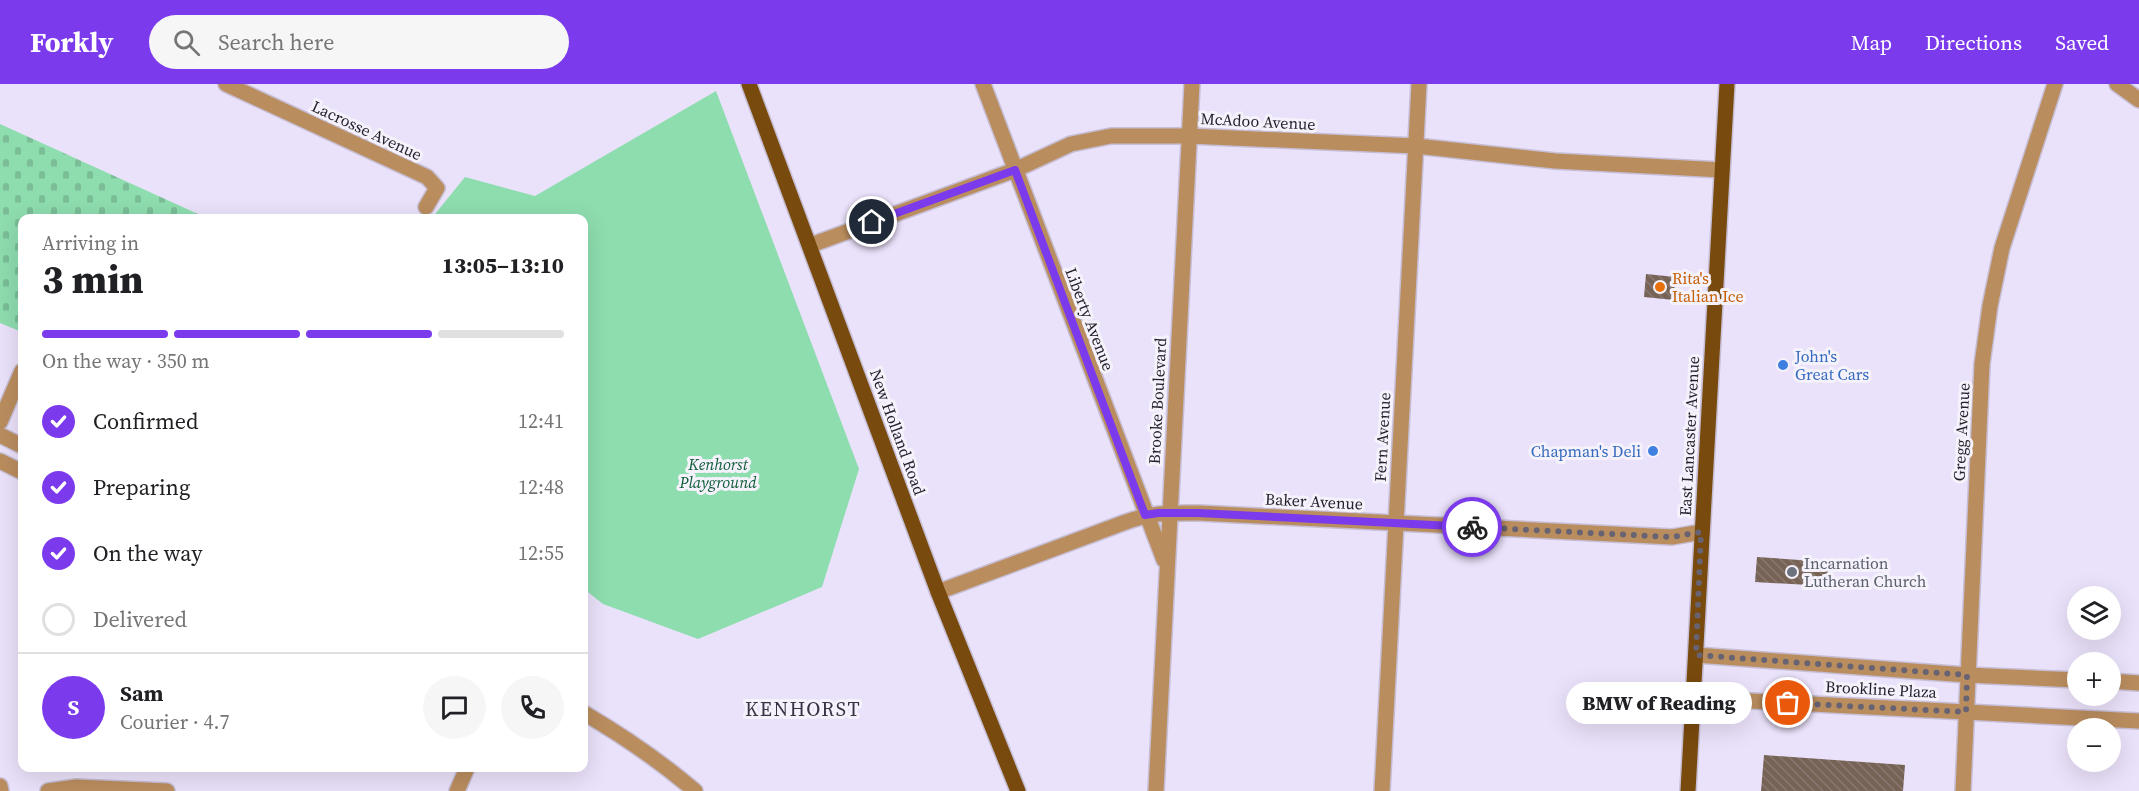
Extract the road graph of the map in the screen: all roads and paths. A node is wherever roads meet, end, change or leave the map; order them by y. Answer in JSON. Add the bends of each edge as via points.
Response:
{"nodes":[{"id":1,"x":226,"y":84,"type":"edge"},
{"id":2,"x":749,"y":84,"type":"edge"},
{"id":3,"x":983,"y":84,"type":"edge"},
{"id":4,"x":1192,"y":84,"type":"edge"},
{"id":5,"x":1419,"y":84,"type":"edge"},
{"id":6,"x":1727,"y":84,"type":"edge"},
{"id":7,"x":2055,"y":84,"type":"edge"},
{"id":8,"x":2117,"y":84,"type":"edge"},
{"id":9,"x":2139,"y":99,"type":"edge"},
{"id":10,"x":1189,"y":136,"type":"junction"},
{"id":11,"x":1416,"y":146,"type":"junction"},
{"id":12,"x":1015,"y":170,"type":"junction"},
{"id":13,"x":1722,"y":170,"type":"junction"},
{"id":14,"x":426,"y":207,"type":"dead end"},
{"id":15,"x":811,"y":245,"type":"junction"},
{"id":16,"x":18,"y":380,"type":"edge"},
{"id":17,"x":0,"y":422,"type":"edge"},
{"id":18,"x":0,"y":435,"type":"edge"},
{"id":19,"x":18,"y":444,"type":"edge"},
{"id":20,"x":0,"y":461,"type":"edge"},
{"id":21,"x":18,"y":469,"type":"edge"},
{"id":22,"x":1169,"y":513,"type":"junction"},
{"id":23,"x":1145,"y":515,"type":"junction"},
{"id":24,"x":1396,"y":523,"type":"junction"},
{"id":25,"x":1701,"y":532,"type":"junction"},
{"id":26,"x":1166,"y":566,"type":"junction"},
{"id":27,"x":938,"y":592,"type":"junction"},
{"id":28,"x":1696,"y":655,"type":"junction"},
{"id":29,"x":1967,"y":675,"type":"junction"},
{"id":30,"x":2067,"y":680,"type":"edge"},
{"id":31,"x":2121,"y":682,"type":"edge"},
{"id":32,"x":2139,"y":683,"type":"edge"},
{"id":33,"x":1694,"y":698,"type":"junction"},
{"id":34,"x":1966,"y":712,"type":"junction"},
{"id":35,"x":588,"y":715,"type":"edge"},
{"id":36,"x":2139,"y":721,"type":"edge"},
{"id":37,"x":466,"y":772,"type":"edge"},
{"id":38,"x":0,"y":786,"type":"edge"},
{"id":39,"x":2,"y":791,"type":"edge"},
{"id":40,"x":48,"y":791,"type":"edge"},
{"id":41,"x":167,"y":791,"type":"edge"},
{"id":42,"x":457,"y":791,"type":"edge"},
{"id":43,"x":695,"y":791,"type":"edge"},
{"id":44,"x":1018,"y":791,"type":"edge"},
{"id":45,"x":1156,"y":791,"type":"edge"},
{"id":46,"x":1382,"y":791,"type":"edge"},
{"id":47,"x":1688,"y":791,"type":"edge"},
{"id":48,"x":1962,"y":791,"type":"edge"}],
"edges":[{"from":1,"to":14,"type":"street","name":"Lacrosse Avenue","via":[[427,177],[437,188]]},
{"from":2,"to":15,"type":"main road","name":"New Holland Road"},
{"from":3,"to":12,"type":"street","name":"Liberty Avenue"},
{"from":4,"to":10,"type":"street","name":"Brooke Boulevard"},
{"from":5,"to":11,"type":"street","name":"Fern Avenue"},
{"from":6,"to":13,"type":"main road","name":"East Lancaster Avenue"},
{"from":7,"to":29,"type":"street","name":"Gregg Avenue","via":[[2002,248],[1989,306],[1982,364]]},
{"from":8,"to":9,"type":"street"},
{"from":10,"to":11,"type":"street","name":"McAdoo Avenue"},
{"from":10,"to":12,"type":"street","name":"McAdoo Avenue","via":[[1130,135],[1082,141]]},
{"from":10,"to":22,"type":"street","name":"Brooke Boulevard"},
{"from":11,"to":13,"type":"street","name":"McAdoo Avenue","via":[[1510,158]]},
{"from":11,"to":24,"type":"street","name":"Fern Avenue"},
{"from":12,"to":15,"type":"street","name":"McAdoo Avenue"},
{"from":12,"to":23,"type":"street","name":"Liberty Avenue"},
{"from":13,"to":25,"type":"main road","name":"East Lancaster Avenue"},
{"from":15,"to":27,"type":"main road","name":"New Holland Road"},
{"from":16,"to":17,"type":"street"},
{"from":18,"to":19,"type":"street"},
{"from":20,"to":21,"type":"street"},
{"from":22,"to":23,"type":"street","name":"Baker Avenue"},
{"from":22,"to":24,"type":"street","name":"Baker Avenue"},
{"from":22,"to":26,"type":"street","name":"Brooke Boulevard"},
{"from":23,"to":26,"type":"street","name":"Liberty Avenue"},
{"from":23,"to":27,"type":"street","name":"Baker Avenue"},
{"from":24,"to":25,"type":"street","name":"Baker Avenue","via":[[1672,537]]},
{"from":24,"to":46,"type":"street","name":"Fern Avenue"},
{"from":25,"to":28,"type":"main road","name":"East Lancaster Avenue"},
{"from":26,"to":45,"type":"street","name":"Brooke Boulevard"},
{"from":27,"to":44,"type":"main road","name":"New Holland Road"},
{"from":28,"to":29,"type":"street","name":"Brookline Plaza"},
{"from":28,"to":33,"type":"main road","name":"East Lancaster Avenue"},
{"from":29,"to":30,"type":"street","name":"Brookline Plaza"},
{"from":29,"to":34,"type":"street","name":"Gregg Avenue"},
{"from":31,"to":32,"type":"street"},
{"from":33,"to":34,"type":"street","name":"Brookline Plaza"},
{"from":33,"to":47,"type":"main road","name":"East Lancaster Avenue"},
{"from":34,"to":36,"type":"street","name":"Brookline Plaza"},
{"from":34,"to":48,"type":"street","name":"Gregg Avenue"},
{"from":35,"to":43,"type":"street","via":[[667,767]]},
{"from":37,"to":42,"type":"street"},
{"from":38,"to":39,"type":"street"},
{"from":40,"to":41,"type":"street","via":[[76,787]]}]}
